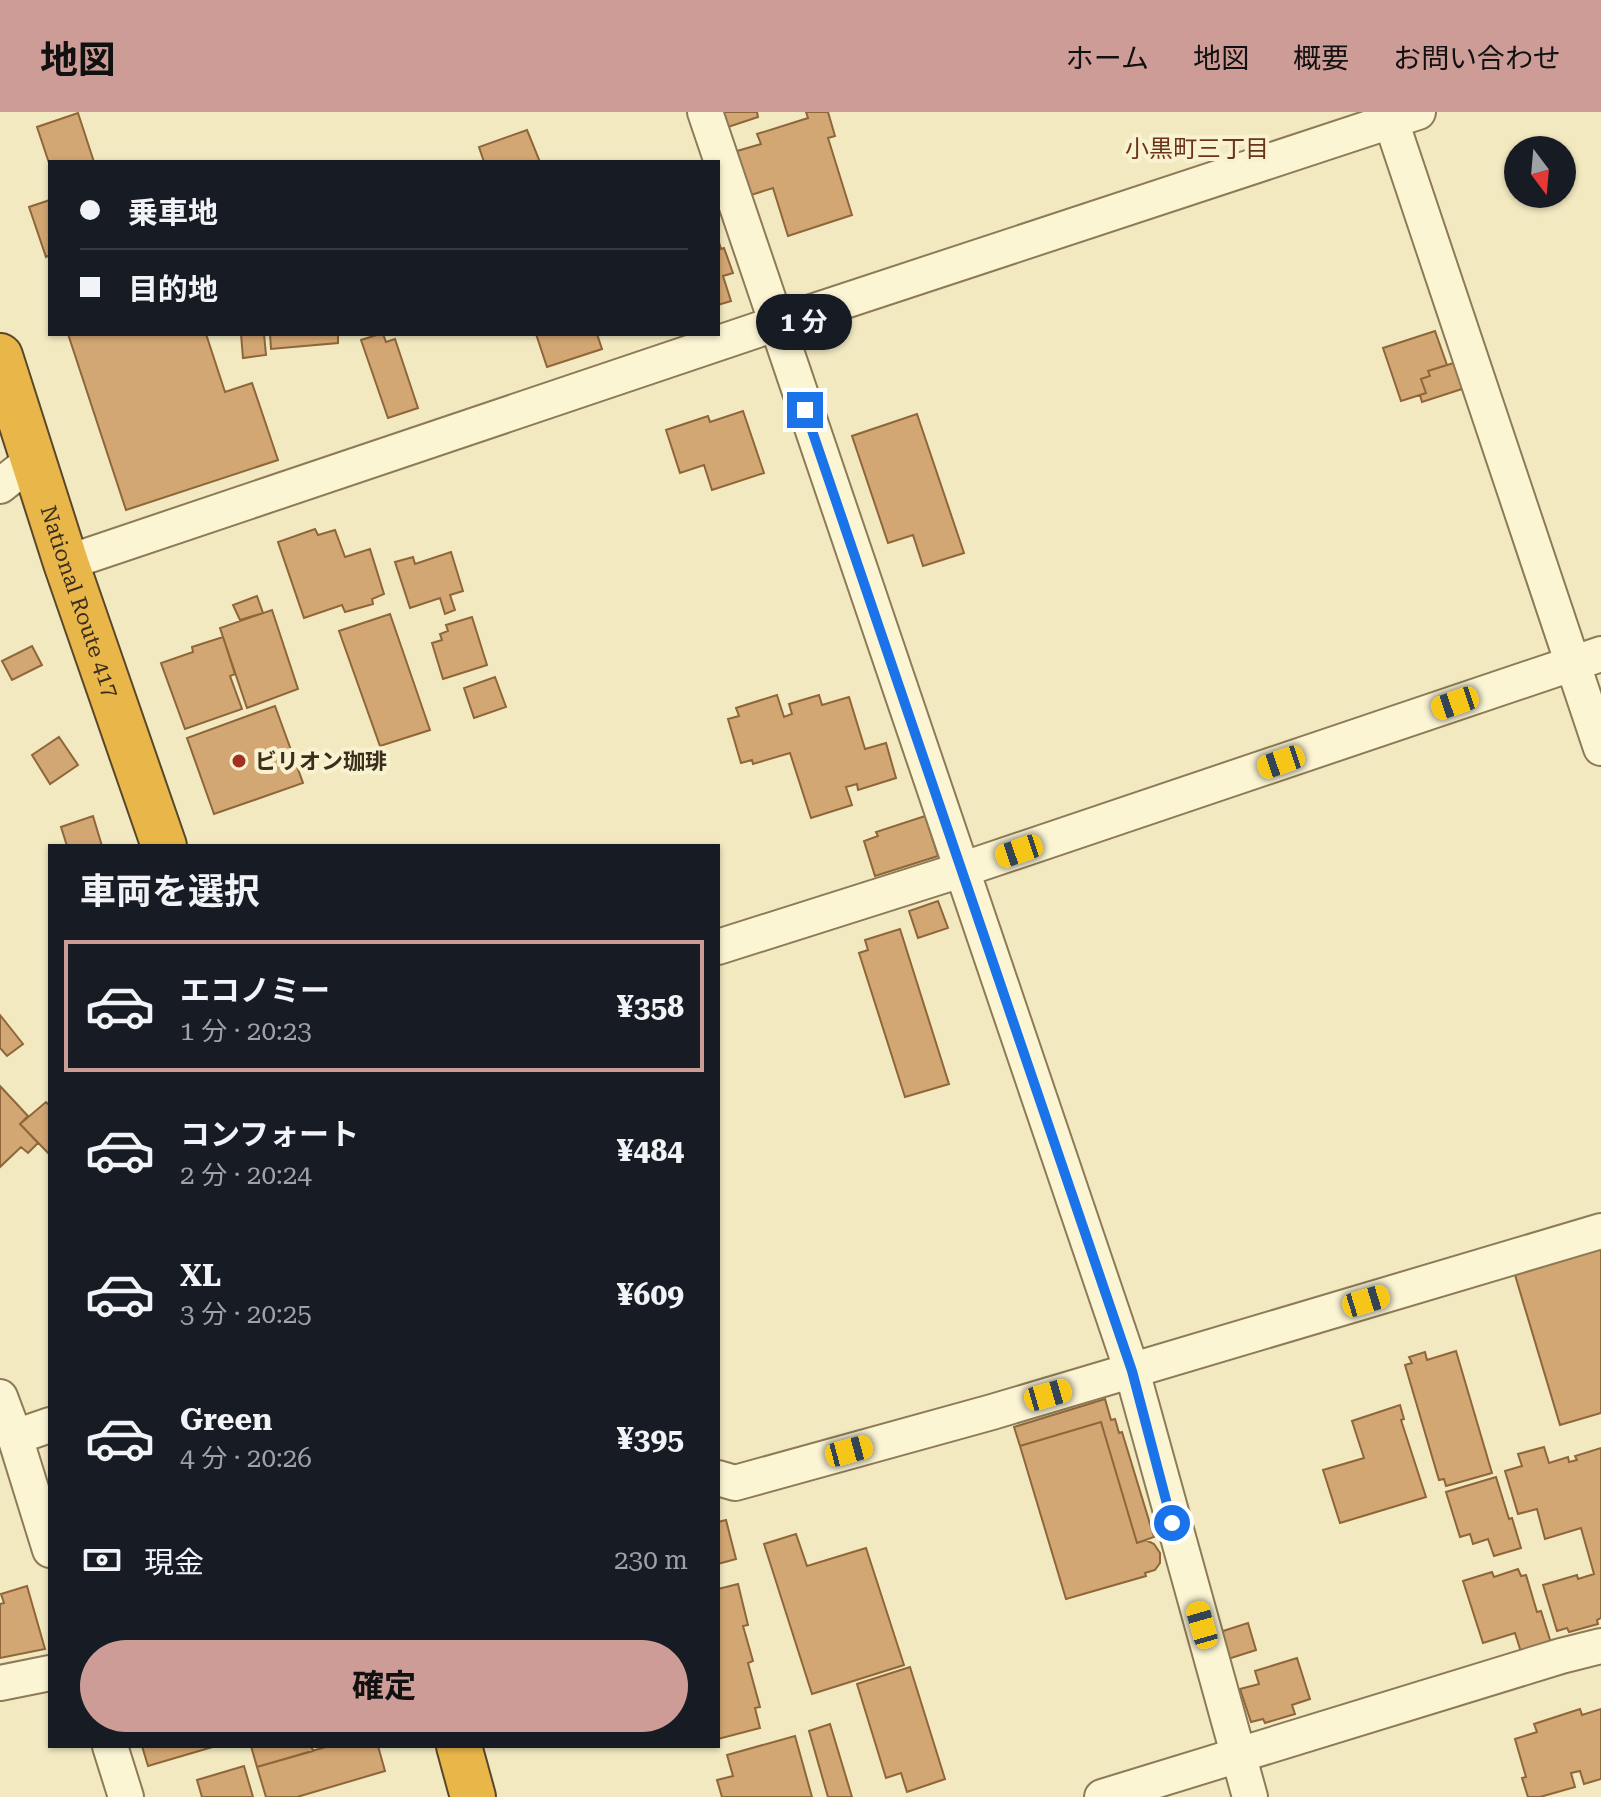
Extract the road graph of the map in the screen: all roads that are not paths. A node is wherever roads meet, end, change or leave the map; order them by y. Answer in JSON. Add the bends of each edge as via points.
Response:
{"nodes":[{"id":1,"x":705,"y":112,"type":"edge"},
{"id":2,"x":1399,"y":115,"type":"edge"},
{"id":3,"x":775,"y":324,"type":"junction"},
{"id":4,"x":0,"y":356,"type":"edge"},
{"id":5,"x":34,"y":459,"type":"junction"},
{"id":6,"x":0,"y":486,"type":"edge"},
{"id":7,"x":66,"y":563,"type":"junction"},
{"id":8,"x":1586,"y":658,"type":"edge"},
{"id":9,"x":1601,"y":748,"type":"edge"},
{"id":10,"x":163,"y":844,"type":"edge"},
{"id":11,"x":961,"y":870,"type":"junction"},
{"id":12,"x":720,"y":946,"type":"edge"},
{"id":13,"x":1601,"y":1231,"type":"edge"},
{"id":14,"x":1132,"y":1371,"type":"junction"},
{"id":15,"x":0,"y":1397,"type":"edge"},
{"id":16,"x":48,"y":1426,"type":"edge"},
{"id":17,"x":15,"y":1437,"type":"junction"},
{"id":18,"x":720,"y":1479,"type":"edge"},
{"id":19,"x":48,"y":1544,"type":"edge"},
{"id":20,"x":1601,"y":1646,"type":"edge"},
{"id":21,"x":48,"y":1673,"type":"edge"},
{"id":22,"x":0,"y":1683,"type":"edge"},
{"id":23,"x":111,"y":1748,"type":"edge"},
{"id":24,"x":460,"y":1748,"type":"edge"},
{"id":25,"x":1237,"y":1756,"type":"junction"},
{"id":26,"x":126,"y":1797,"type":"edge"},
{"id":27,"x":473,"y":1797,"type":"edge"},
{"id":28,"x":1102,"y":1797,"type":"edge"},
{"id":29,"x":1250,"y":1797,"type":"edge"}],
"edges":[{"from":1,"to":3,"type":"street"},
{"from":2,"to":3,"type":"street"},
{"from":2,"to":8,"type":"street"},
{"from":3,"to":7,"type":"street"},
{"from":3,"to":11,"type":"street"},
{"from":4,"to":5,"type":"highway","name":"National Route 417"},
{"from":5,"to":6,"type":"street"},
{"from":5,"to":7,"type":"highway","name":"National Route 417"},
{"from":7,"to":10,"type":"highway","name":"National Route 417"},
{"from":8,"to":9,"type":"street"},
{"from":8,"to":11,"type":"street"},
{"from":11,"to":12,"type":"street"},
{"from":11,"to":14,"type":"street"},
{"from":13,"to":14,"type":"street"},
{"from":14,"to":18,"type":"street","via":[[735,1483]]},
{"from":14,"to":25,"type":"street"},
{"from":15,"to":17,"type":"street"},
{"from":16,"to":17,"type":"street"},
{"from":17,"to":19,"type":"street"},
{"from":20,"to":25,"type":"street"},
{"from":21,"to":22,"type":"street"},
{"from":23,"to":26,"type":"street"},
{"from":24,"to":27,"type":"highway"},
{"from":25,"to":28,"type":"street"},
{"from":25,"to":29,"type":"street"}]}
